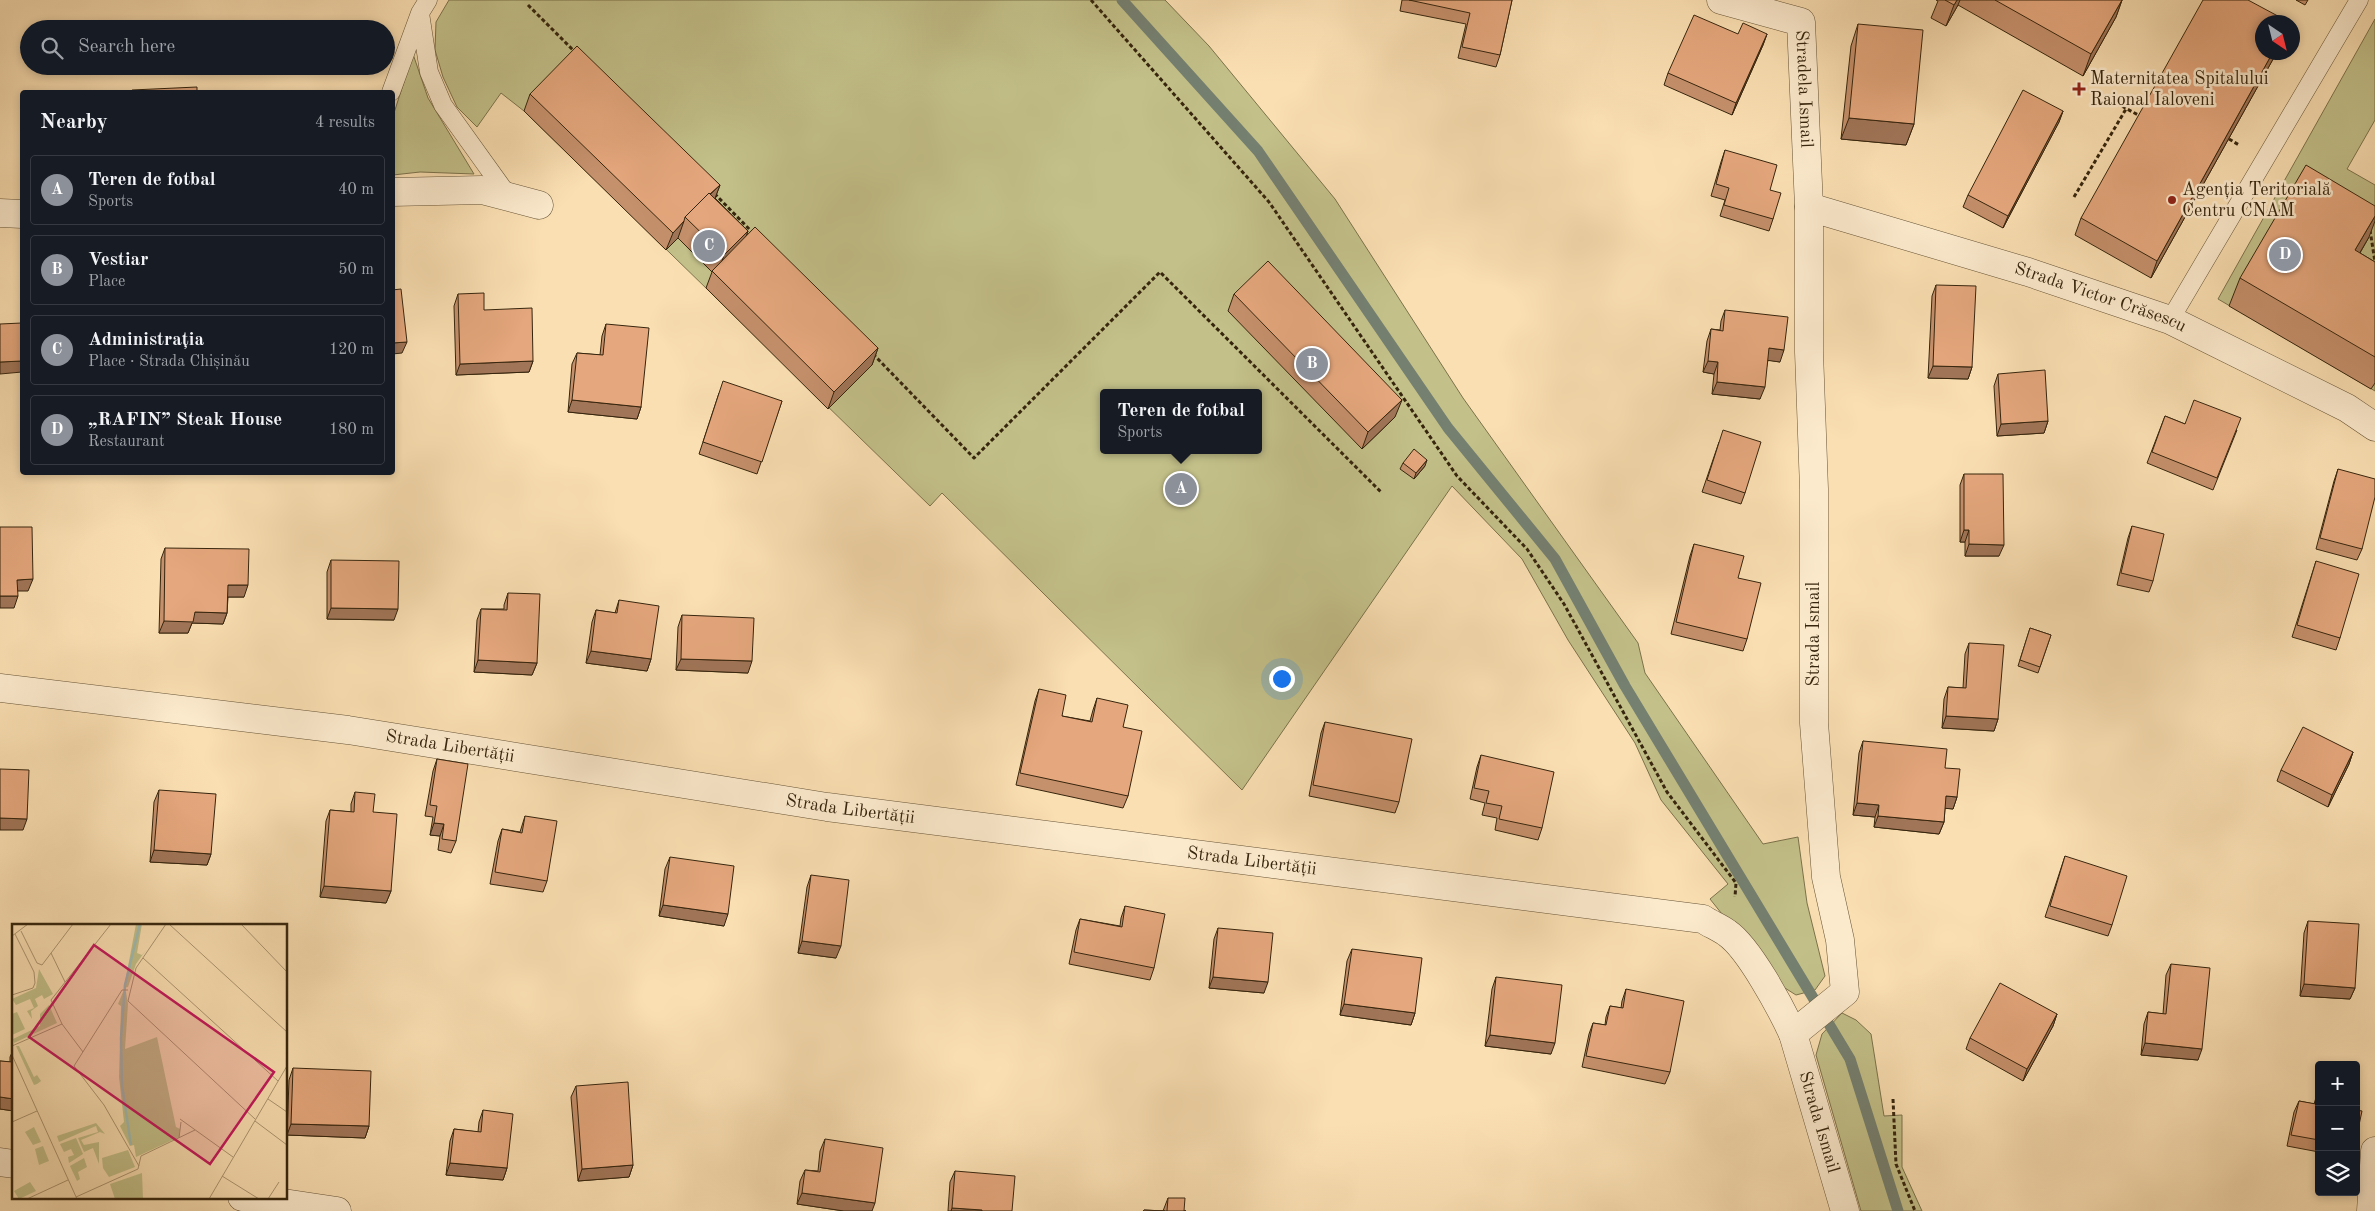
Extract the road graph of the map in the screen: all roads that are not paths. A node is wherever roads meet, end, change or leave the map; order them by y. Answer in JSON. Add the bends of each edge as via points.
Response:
{"nodes":[{"id":1,"x":1721,"y":0,"type":"edge"},
{"id":2,"x":2360,"y":0,"type":"edge"},
{"id":3,"x":424,"y":6,"type":"edge"},
{"id":4,"x":391,"y":90,"type":"edge"},
{"id":5,"x":395,"y":192,"type":"edge"},
{"id":6,"x":509,"y":197,"type":"junction"},
{"id":7,"x":540,"y":205,"type":"dead end"},
{"id":8,"x":1809,"y":207,"type":"junction"},
{"id":9,"x":0,"y":213,"type":"edge"},
{"id":10,"x":20,"y":214,"type":"edge"},
{"id":11,"x":2170,"y":320,"type":"junction"},
{"id":12,"x":2375,"y":427,"type":"edge"},
{"id":13,"x":0,"y":688,"type":"edge"},
{"id":14,"x":1703,"y":919,"type":"joint"},
{"id":15,"x":1793,"y":1034,"type":"junction"},
{"id":16,"x":2375,"y":1151,"type":"edge"},
{"id":17,"x":249,"y":1198,"type":"edge"},
{"id":18,"x":337,"y":1211,"type":"edge"},
{"id":19,"x":1845,"y":1211,"type":"edge"},
{"id":20,"x":2371,"y":1211,"type":"edge"}],
"edges":[{"from":1,"to":8,"type":"street","name":"Stradela Ismail","via":[[1801,22]]},
{"from":2,"to":11,"type":"lane"},
{"from":3,"to":4,"type":"lane"},
{"from":3,"to":6,"type":"lane","via":[[429,72],[443,105]]},
{"from":5,"to":6,"type":"street","via":[[482,190]]},
{"from":6,"to":7,"type":"street"},
{"from":8,"to":11,"type":"street","name":"Strada Victor Crăsescu","via":[[2028,272]]},
{"from":8,"to":15,"type":"street","name":"Strada Ismail","via":[[1814,723],[1826,877],[1840,940],[1845,992]]},
{"from":9,"to":10,"type":"street"},
{"from":11,"to":12,"type":"street","name":"Strada Victor Crăsescu","via":[[2347,408]]},
{"from":13,"to":14,"type":"street","name":"Strada Libertății","via":[[348,730],[827,808]]},
{"from":14,"to":15,"type":"street","name":"Strada Ismail","via":[[1728,934],[1755,968]]},
{"from":15,"to":19,"type":"street","name":"Strada Ismail"},
{"from":16,"to":20,"type":"street"},
{"from":17,"to":18,"type":"street"}]}
